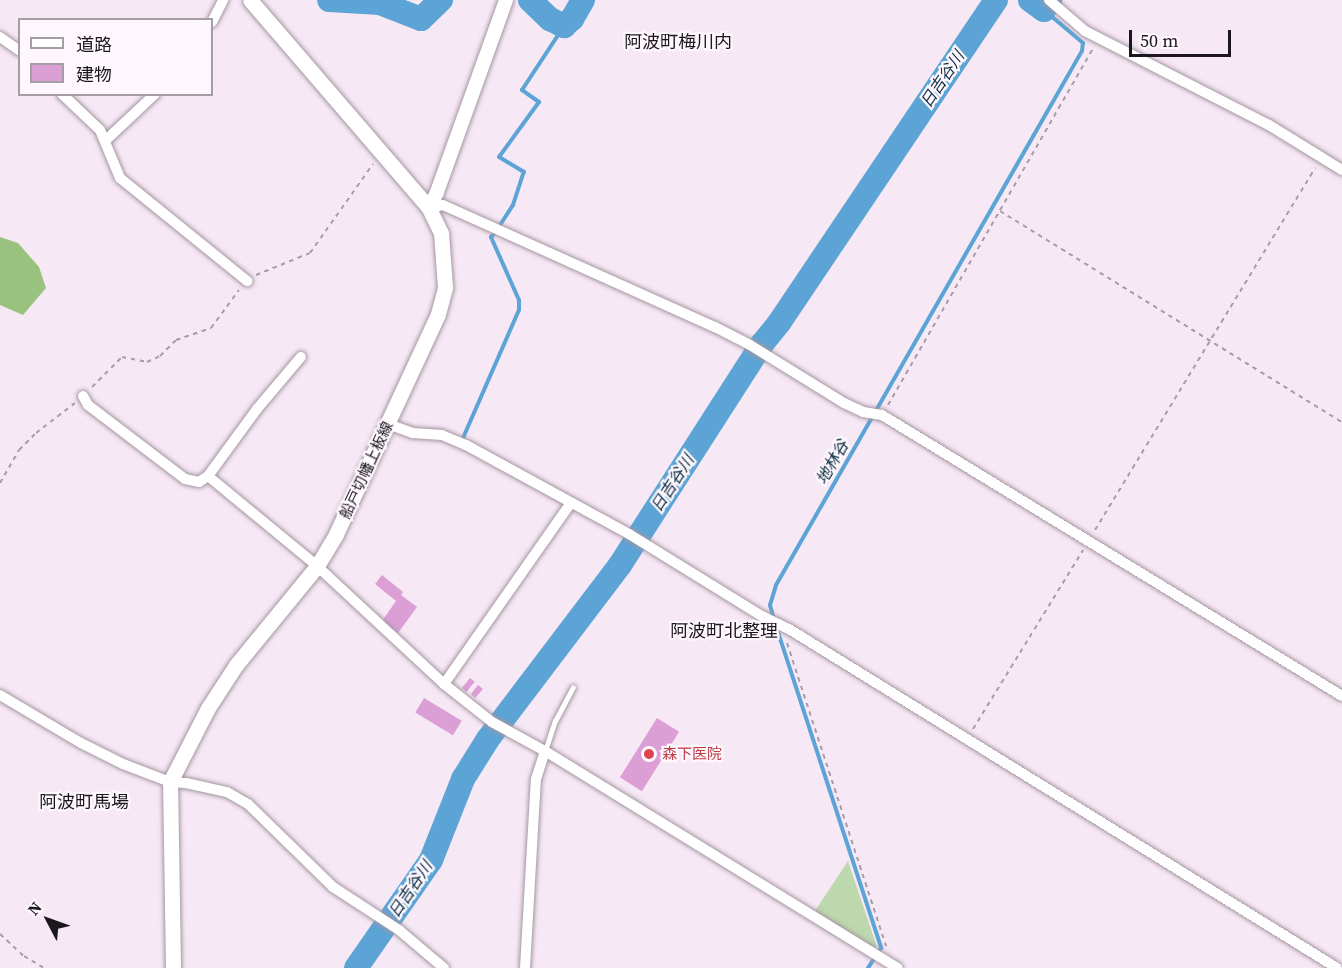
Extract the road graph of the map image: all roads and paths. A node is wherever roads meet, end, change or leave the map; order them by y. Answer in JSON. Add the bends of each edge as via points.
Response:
{"nodes":[{"id":1,"x":223,"y":0,"type":"edge"},
{"id":2,"x":250,"y":0,"type":"edge"},
{"id":3,"x":506,"y":0,"type":"edge"},
{"id":4,"x":1049,"y":0,"type":"edge"},
{"id":5,"x":213,"y":20,"type":"edge"},
{"id":6,"x":0,"y":38,"type":"edge"},
{"id":7,"x":1098,"y":38,"type":"junction"},
{"id":8,"x":18,"y":50,"type":"edge"},
{"id":9,"x":64,"y":96,"type":"edge"},
{"id":10,"x":153,"y":96,"type":"edge"},
{"id":11,"x":106,"y":140,"type":"junction"},
{"id":12,"x":380,"y":154,"type":"junction"},
{"id":13,"x":1322,"y":158,"type":"junction"},
{"id":14,"x":1342,"y":170,"type":"edge"},
{"id":15,"x":429,"y":208,"type":"junction"},
{"id":16,"x":1000,"y":211,"type":"junction"},
{"id":17,"x":247,"y":281,"type":"junction"},
{"id":18,"x":1209,"y":340,"type":"junction"},
{"id":19,"x":301,"y":357,"type":"dead end"},
{"id":20,"x":83,"y":396,"type":"junction"},
{"id":21,"x":877,"y":414,"type":"junction"},
{"id":22,"x":1342,"y":422,"type":"edge"},
{"id":23,"x":388,"y":424,"type":"junction"},
{"id":24,"x":208,"y":476,"type":"junction"},
{"id":25,"x":0,"y":483,"type":"edge"},
{"id":26,"x":570,"y":504,"type":"junction"},
{"id":27,"x":1089,"y":541,"type":"junction"},
{"id":28,"x":317,"y":566,"type":"junction"},
{"id":29,"x":779,"y":624,"type":"junction"},
{"id":30,"x":444,"y":684,"type":"junction"},
{"id":31,"x":573,"y":687,"type":"dead end"},
{"id":32,"x":0,"y":695,"type":"edge"},
{"id":33,"x":1342,"y":696,"type":"edge"},
{"id":34,"x":967,"y":740,"type":"junction"},
{"id":35,"x":545,"y":751,"type":"junction"},
{"id":36,"x":170,"y":782,"type":"junction"},
{"id":37,"x":0,"y":934,"type":"edge"},
{"id":38,"x":879,"y":956,"type":"junction"},
{"id":39,"x":44,"y":968,"type":"edge"},
{"id":40,"x":173,"y":968,"type":"edge"},
{"id":41,"x":444,"y":968,"type":"edge"},
{"id":42,"x":525,"y":968,"type":"edge"},
{"id":43,"x":898,"y":968,"type":"edge"},
{"id":44,"x":1336,"y":968,"type":"edge"}],
"edges":[{"from":1,"to":5,"type":"street"},
{"from":2,"to":12,"type":"main road","name":"船戸切幡上板線"},
{"from":3,"to":15,"type":"street"},
{"from":4,"to":7,"type":"street"},
{"from":6,"to":8,"type":"street"},
{"from":7,"to":13,"type":"street","via":[[1269,125]]},
{"from":7,"to":16,"type":"path"},
{"from":9,"to":11,"type":"street"},
{"from":10,"to":11,"type":"street"},
{"from":11,"to":17,"type":"street","via":[[120,178]]},
{"from":12,"to":15,"type":"main road","name":"船戸切幡上板線"},
{"from":12,"to":17,"type":"path","via":[[310,254]]},
{"from":13,"to":14,"type":"street"},
{"from":13,"to":18,"type":"path"},
{"from":15,"to":21,"type":"street","via":[[443,205],[750,345],[844,404]]},
{"from":15,"to":23,"type":"main road","name":"船戸切幡上板線","via":[[441,233],[445,287],[438,314]]},
{"from":16,"to":18,"type":"path"},
{"from":16,"to":21,"type":"path"},
{"from":17,"to":20,"type":"path","via":[[211,328],[176,340],[160,357],[147,362],[122,357]]},
{"from":18,"to":22,"type":"path"},
{"from":18,"to":27,"type":"path"},
{"from":19,"to":24,"type":"street","via":[[256,409]]},
{"from":20,"to":24,"type":"street","via":[[88,405],[185,479],[199,482]]},
{"from":20,"to":25,"type":"path","via":[[25,444]]},
{"from":21,"to":27,"type":"street"},
{"from":23,"to":26,"type":"street","via":[[413,433],[442,435],[466,445]]},
{"from":23,"to":28,"type":"main road","name":"船戸切幡上板線"},
{"from":24,"to":28,"type":"street"},
{"from":26,"to":29,"type":"street"},
{"from":26,"to":30,"type":"street"},
{"from":27,"to":33,"type":"street"},
{"from":27,"to":34,"type":"path"},
{"from":28,"to":30,"type":"street"},
{"from":28,"to":36,"type":"main road","name":"船戸切幡上板線","via":[[236,665],[208,708]]},
{"from":29,"to":34,"type":"street"},
{"from":29,"to":38,"type":"path","via":[[887,950]]},
{"from":30,"to":35,"type":"street","via":[[503,730]]},
{"from":31,"to":35,"type":"lane"},
{"from":32,"to":36,"type":"street","via":[[81,743]]},
{"from":34,"to":44,"type":"street"},
{"from":35,"to":38,"type":"street"},
{"from":35,"to":42,"type":"street","via":[[536,779]]},
{"from":36,"to":40,"type":"main road","name":"船戸切幡上板線"},
{"from":36,"to":41,"type":"street","via":[[227,792],[248,804],[333,886],[399,930]]},
{"from":37,"to":39,"type":"path"},
{"from":38,"to":43,"type":"street"}]}
